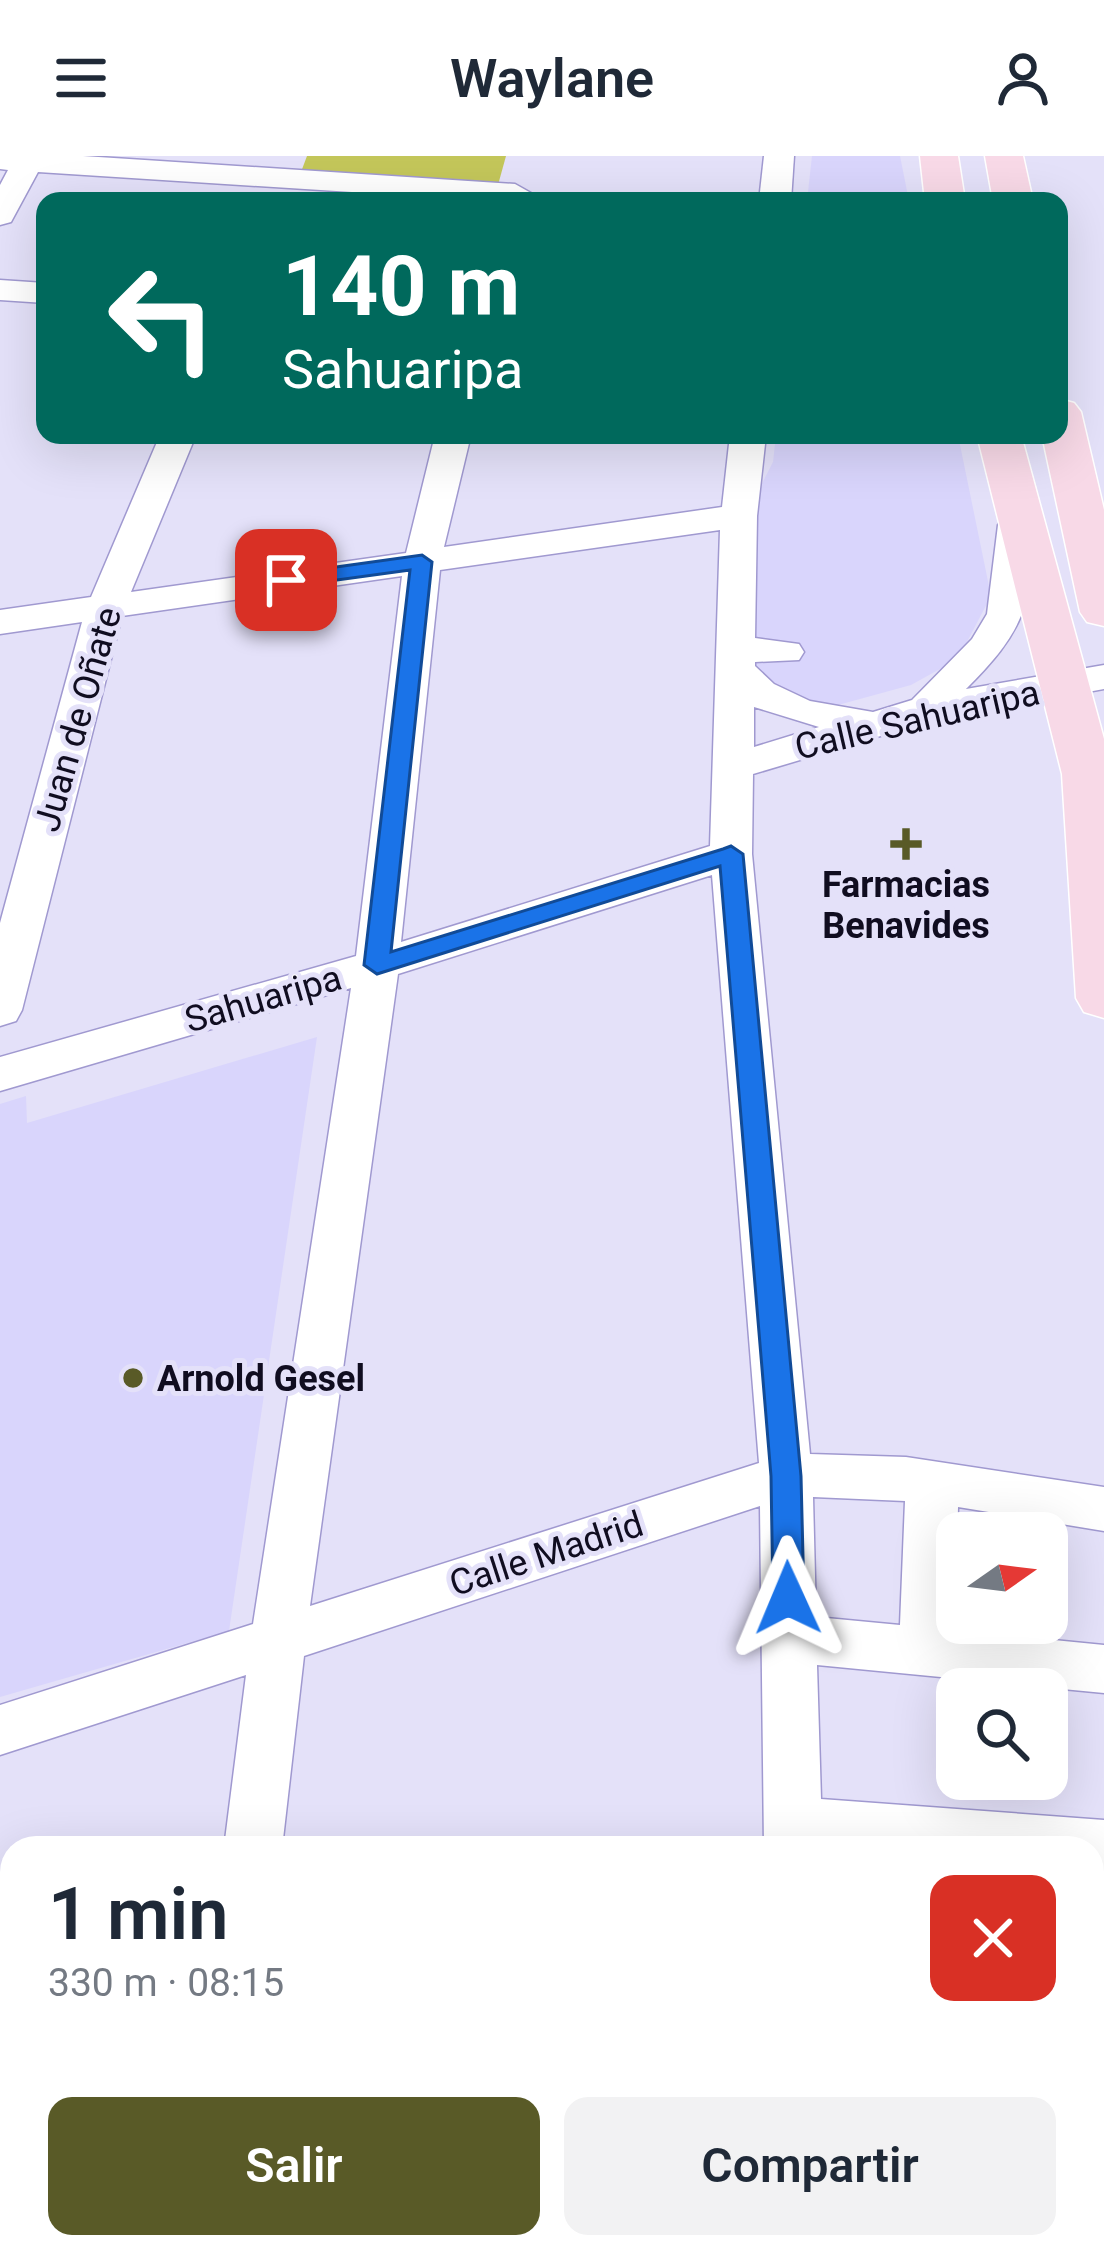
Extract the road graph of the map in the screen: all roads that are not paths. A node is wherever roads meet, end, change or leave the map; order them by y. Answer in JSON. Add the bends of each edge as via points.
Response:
{"nodes":[{"id":1,"x":525,"y":156,"type":"edge"},
{"id":2,"x":779,"y":156,"type":"edge"},
{"id":3,"x":939,"y":156,"type":"edge"},
{"id":4,"x":1004,"y":156,"type":"edge"},
{"id":5,"x":19,"y":159,"type":"edge"},
{"id":6,"x":280,"y":167,"type":"edge"},
{"id":7,"x":475,"y":192,"type":"edge"},
{"id":8,"x":515,"y":192,"type":"edge"},
{"id":9,"x":776,"y":192,"type":"edge"},
{"id":10,"x":945,"y":192,"type":"edge"},
{"id":11,"x":1011,"y":192,"type":"edge"},
{"id":12,"x":0,"y":215,"type":"edge"},
{"id":13,"x":0,"y":290,"type":"edge"},
{"id":14,"x":36,"y":292,"type":"edge"},
{"id":15,"x":174,"y":444,"type":"edge"},
{"id":16,"x":450,"y":444,"type":"edge"},
{"id":17,"x":747,"y":444,"type":"edge"},
{"id":18,"x":1001,"y":444,"type":"edge"},
{"id":19,"x":1066,"y":444,"type":"edge"},
{"id":20,"x":1016,"y":501,"type":"junction"},
{"id":21,"x":739,"y":516,"type":"junction"},
{"id":22,"x":422,"y":562,"type":"junction"},
{"id":23,"x":106,"y":606,"type":"junction"},
{"id":24,"x":1104,"y":612,"type":"edge"},
{"id":25,"x":0,"y":622,"type":"edge"},
{"id":26,"x":785,"y":652,"type":"dead end"},
{"id":27,"x":738,"y":659,"type":"junction"},
{"id":28,"x":1085,"y":681,"type":"edge"},
{"id":29,"x":926,"y":709,"type":"junction"},
{"id":30,"x":880,"y":721,"type":"junction"},
{"id":31,"x":731,"y":766,"type":"junction"},
{"id":32,"x":1088,"y":774,"type":"junction"},
{"id":33,"x":731,"y":854,"type":"junction"},
{"id":34,"x":377,"y":965,"type":"junction"},
{"id":35,"x":1104,"y":998,"type":"edge"},
{"id":36,"x":0,"y":1010,"type":"edge"},
{"id":37,"x":0,"y":1074,"type":"edge"},
{"id":38,"x":786,"y":1476,"type":"junction"},
{"id":39,"x":932,"y":1484,"type":"junction"},
{"id":40,"x":1104,"y":1509,"type":"edge"},
{"id":41,"x":789,"y":1638,"type":"junction"},
{"id":42,"x":278,"y":1639,"type":"junction"},
{"id":43,"x":927,"y":1652,"type":"junction"},
{"id":44,"x":1104,"y":1670,"type":"edge"},
{"id":45,"x":0,"y":1730,"type":"edge"},
{"id":46,"x":255,"y":1836,"type":"edge"},
{"id":47,"x":793,"y":1836,"type":"edge"}],
"edges":[{"from":1,"to":8,"type":"street"},
{"from":2,"to":9,"type":"street"},
{"from":3,"to":10,"type":"main road"},
{"from":4,"to":11,"type":"main road"},
{"from":5,"to":6,"type":"street"},
{"from":5,"to":12,"type":"street"},
{"from":6,"to":7,"type":"street"},
{"from":13,"to":14,"type":"street"},
{"from":15,"to":23,"type":"street","name":"Juan de Oñate"},
{"from":16,"to":22,"type":"street"},
{"from":17,"to":21,"type":"street"},
{"from":18,"to":20,"type":"main road"},
{"from":19,"to":24,"type":"main road"},
{"from":20,"to":28,"type":"main road"},
{"from":20,"to":29,"type":"street","via":[[1016,586],[1005,626]]},
{"from":21,"to":22,"type":"street"},
{"from":21,"to":27,"type":"street"},
{"from":22,"to":23,"type":"street"},
{"from":22,"to":34,"type":"street"},
{"from":23,"to":25,"type":"street"},
{"from":23,"to":36,"type":"street","name":"Juan de Oñate"},
{"from":26,"to":27,"type":"street"},
{"from":27,"to":30,"type":"street","via":[[747,686],[794,710]]},
{"from":27,"to":31,"type":"street"},
{"from":28,"to":29,"type":"street","name":"Calle Sahuaripa"},
{"from":28,"to":32,"type":"main road"},
{"from":29,"to":30,"type":"street","name":"Calle Sahuaripa"},
{"from":29,"to":32,"type":"street","via":[[1014,706],[1047,722]]},
{"from":30,"to":31,"type":"street","name":"Calle Sahuaripa"},
{"from":31,"to":33,"type":"street"},
{"from":32,"to":35,"type":"main road"},
{"from":33,"to":34,"type":"street","name":"Sahuaripa"},
{"from":33,"to":38,"type":"street"},
{"from":34,"to":37,"type":"street","name":"Sahuaripa"},
{"from":34,"to":42,"type":"street"},
{"from":38,"to":39,"type":"street","name":"Calle Madrid","via":[[833,1472]]},
{"from":38,"to":41,"type":"street"},
{"from":38,"to":42,"type":"street","name":"Calle Madrid"},
{"from":39,"to":40,"type":"street","name":"Calle Madrid"},
{"from":39,"to":43,"type":"street"},
{"from":41,"to":43,"type":"street"},
{"from":41,"to":47,"type":"street"},
{"from":42,"to":45,"type":"street","name":"Calle Madrid"},
{"from":42,"to":46,"type":"street"},
{"from":43,"to":44,"type":"street"}]}
